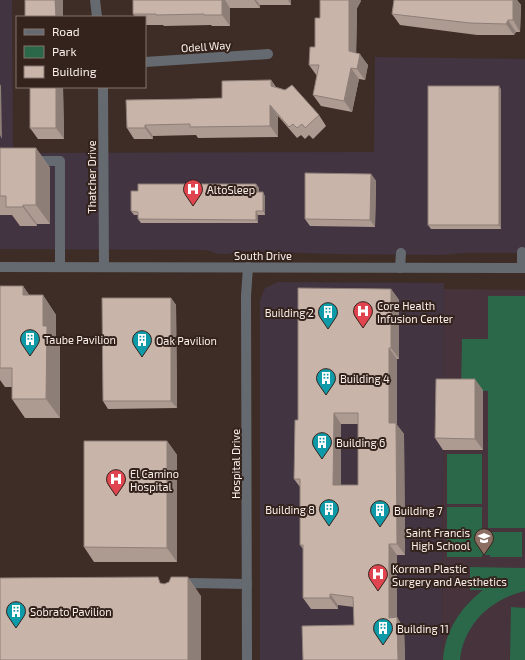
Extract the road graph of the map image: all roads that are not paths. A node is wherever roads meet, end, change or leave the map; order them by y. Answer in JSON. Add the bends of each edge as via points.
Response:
{"nodes":[{"id":1,"x":95,"y":0,"type":"edge"},
{"id":2,"x":97,"y":16,"type":"edge"},
{"id":3,"x":268,"y":54,"type":"dead end"},
{"id":4,"x":146,"y":62,"type":"edge"},
{"id":5,"x":103,"y":88,"type":"edge"},
{"id":6,"x":22,"y":161,"type":"edge"},
{"id":7,"x":522,"y":252,"type":"dead end"},
{"id":8,"x":401,"y":253,"type":"dead end"},
{"id":9,"x":0,"y":267,"type":"edge"},
{"id":10,"x":60,"y":267,"type":"junction"},
{"id":11,"x":104,"y":267,"type":"junction"},
{"id":12,"x":248,"y":267,"type":"junction"},
{"id":13,"x":400,"y":268,"type":"junction"},
{"id":14,"x":523,"y":268,"type":"edge"},
{"id":15,"x":247,"y":584,"type":"junction"},
{"id":16,"x":176,"y":596,"type":"edge"},
{"id":17,"x":247,"y":660,"type":"edge"}],
"edges":[{"from":1,"to":2,"type":"street"},
{"from":3,"to":4,"type":"street","name":"Odell Way"},
{"from":5,"to":11,"type":"street","name":"Thatcher Drive"},
{"from":6,"to":10,"type":"street","via":[[60,161]]},
{"from":7,"to":14,"type":"street"},
{"from":8,"to":13,"type":"street"},
{"from":9,"to":10,"type":"street","name":"South Drive"},
{"from":10,"to":11,"type":"street","name":"South Drive"},
{"from":11,"to":12,"type":"street","name":"South Drive"},
{"from":12,"to":13,"type":"street","name":"South Drive"},
{"from":12,"to":15,"type":"street","name":"Hospital Drive"},
{"from":13,"to":14,"type":"street","name":"South Drive"},
{"from":15,"to":16,"type":"street","via":[[181,584]]},
{"from":15,"to":17,"type":"street","name":"Hospital Drive"}]}
